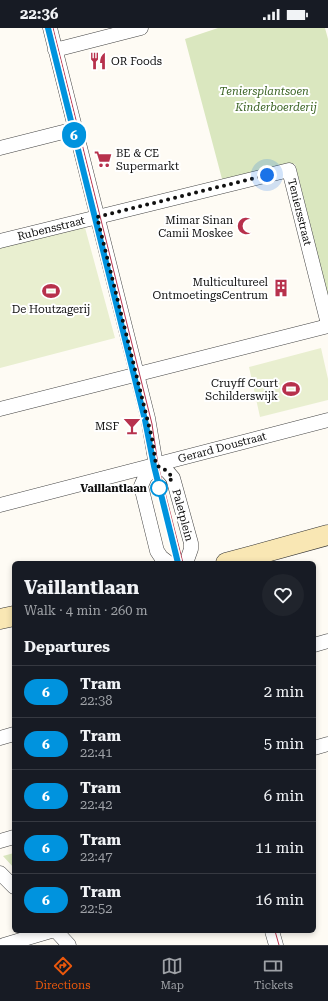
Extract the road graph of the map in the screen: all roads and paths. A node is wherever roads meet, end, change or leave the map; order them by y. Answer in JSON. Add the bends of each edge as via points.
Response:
{"nodes":[{"id":1,"x":50,"y":28,"type":"edge"},
{"id":2,"x":141,"y":28,"type":"edge"},
{"id":3,"x":55,"y":50,"type":"junction"},
{"id":4,"x":75,"y":129,"type":"junction"},
{"id":5,"x":0,"y":148,"type":"edge"},
{"id":6,"x":218,"y":186,"type":"joint"},
{"id":7,"x":97,"y":217,"type":"junction"},
{"id":8,"x":0,"y":241,"type":"edge"},
{"id":9,"x":328,"y":325,"type":"edge"},
{"id":10,"x":136,"y":374,"type":"junction"},
{"id":11,"x":0,"y":409,"type":"edge"},
{"id":12,"x":328,"y":420,"type":"edge"},
{"id":13,"x":156,"y":465,"type":"junction"},
{"id":14,"x":0,"y":505,"type":"edge"},
{"id":15,"x":328,"y":535,"type":"edge"},
{"id":16,"x":166,"y":561,"type":"edge"},
{"id":17,"x":187,"y":561,"type":"edge"},
{"id":18,"x":233,"y":561,"type":"edge"},
{"id":19,"x":12,"y":617,"type":"edge"},
{"id":20,"x":0,"y":620,"type":"edge"},
{"id":21,"x":328,"y":641,"type":"edge"},
{"id":22,"x":316,"y":644,"type":"edge"},
{"id":23,"x":12,"y":735,"type":"edge"},
{"id":24,"x":0,"y":738,"type":"edge"},
{"id":25,"x":328,"y":744,"type":"edge"},
{"id":26,"x":316,"y":747,"type":"edge"},
{"id":27,"x":12,"y":838,"type":"edge"},
{"id":28,"x":0,"y":841,"type":"edge"},
{"id":29,"x":0,"y":873,"type":"edge"},
{"id":30,"x":12,"y":885,"type":"edge"},
{"id":31,"x":44,"y":933,"type":"edge"},
{"id":32,"x":58,"y":933,"type":"edge"},
{"id":33,"x":273,"y":933,"type":"edge"},
{"id":34,"x":4,"y":945,"type":"edge"},
{"id":35,"x":69,"y":945,"type":"edge"},
{"id":36,"x":276,"y":945,"type":"edge"}],
"edges":[{"from":1,"to":3,"type":"street"},
{"from":2,"to":3,"type":"street"},
{"from":3,"to":4,"type":"street"},
{"from":4,"to":5,"type":"street"},
{"from":4,"to":7,"type":"street"},
{"from":6,"to":7,"type":"street","name":"Rubensstraat"},
{"from":6,"to":9,"type":"street","name":"Teniersstraat","via":[[289,170]]},
{"from":7,"to":8,"type":"street","name":"Rubensstraat"},
{"from":7,"to":10,"type":"street"},
{"from":9,"to":10,"type":"street"},
{"from":10,"to":11,"type":"street"},
{"from":10,"to":13,"type":"street"},
{"from":12,"to":13,"type":"street","name":"Gerard Doustraat"},
{"from":13,"to":14,"type":"street","name":"Gerard Doustraat"},
{"from":13,"to":16,"type":"street","via":[[141,486],[157,551]]},
{"from":13,"to":17,"type":"street","name":"Paletplein","via":[[173,478],[191,543],[192,549]]},
{"from":15,"to":18,"type":"main road"},
{"from":19,"to":20,"type":"main road"},
{"from":21,"to":22,"type":"street"},
{"from":23,"to":24,"type":"street"},
{"from":25,"to":26,"type":"street"},
{"from":27,"to":28,"type":"street"},
{"from":29,"to":30,"type":"street"},
{"from":31,"to":34,"type":"street"},
{"from":32,"to":35,"type":"street"},
{"from":33,"to":36,"type":"street"}]}
